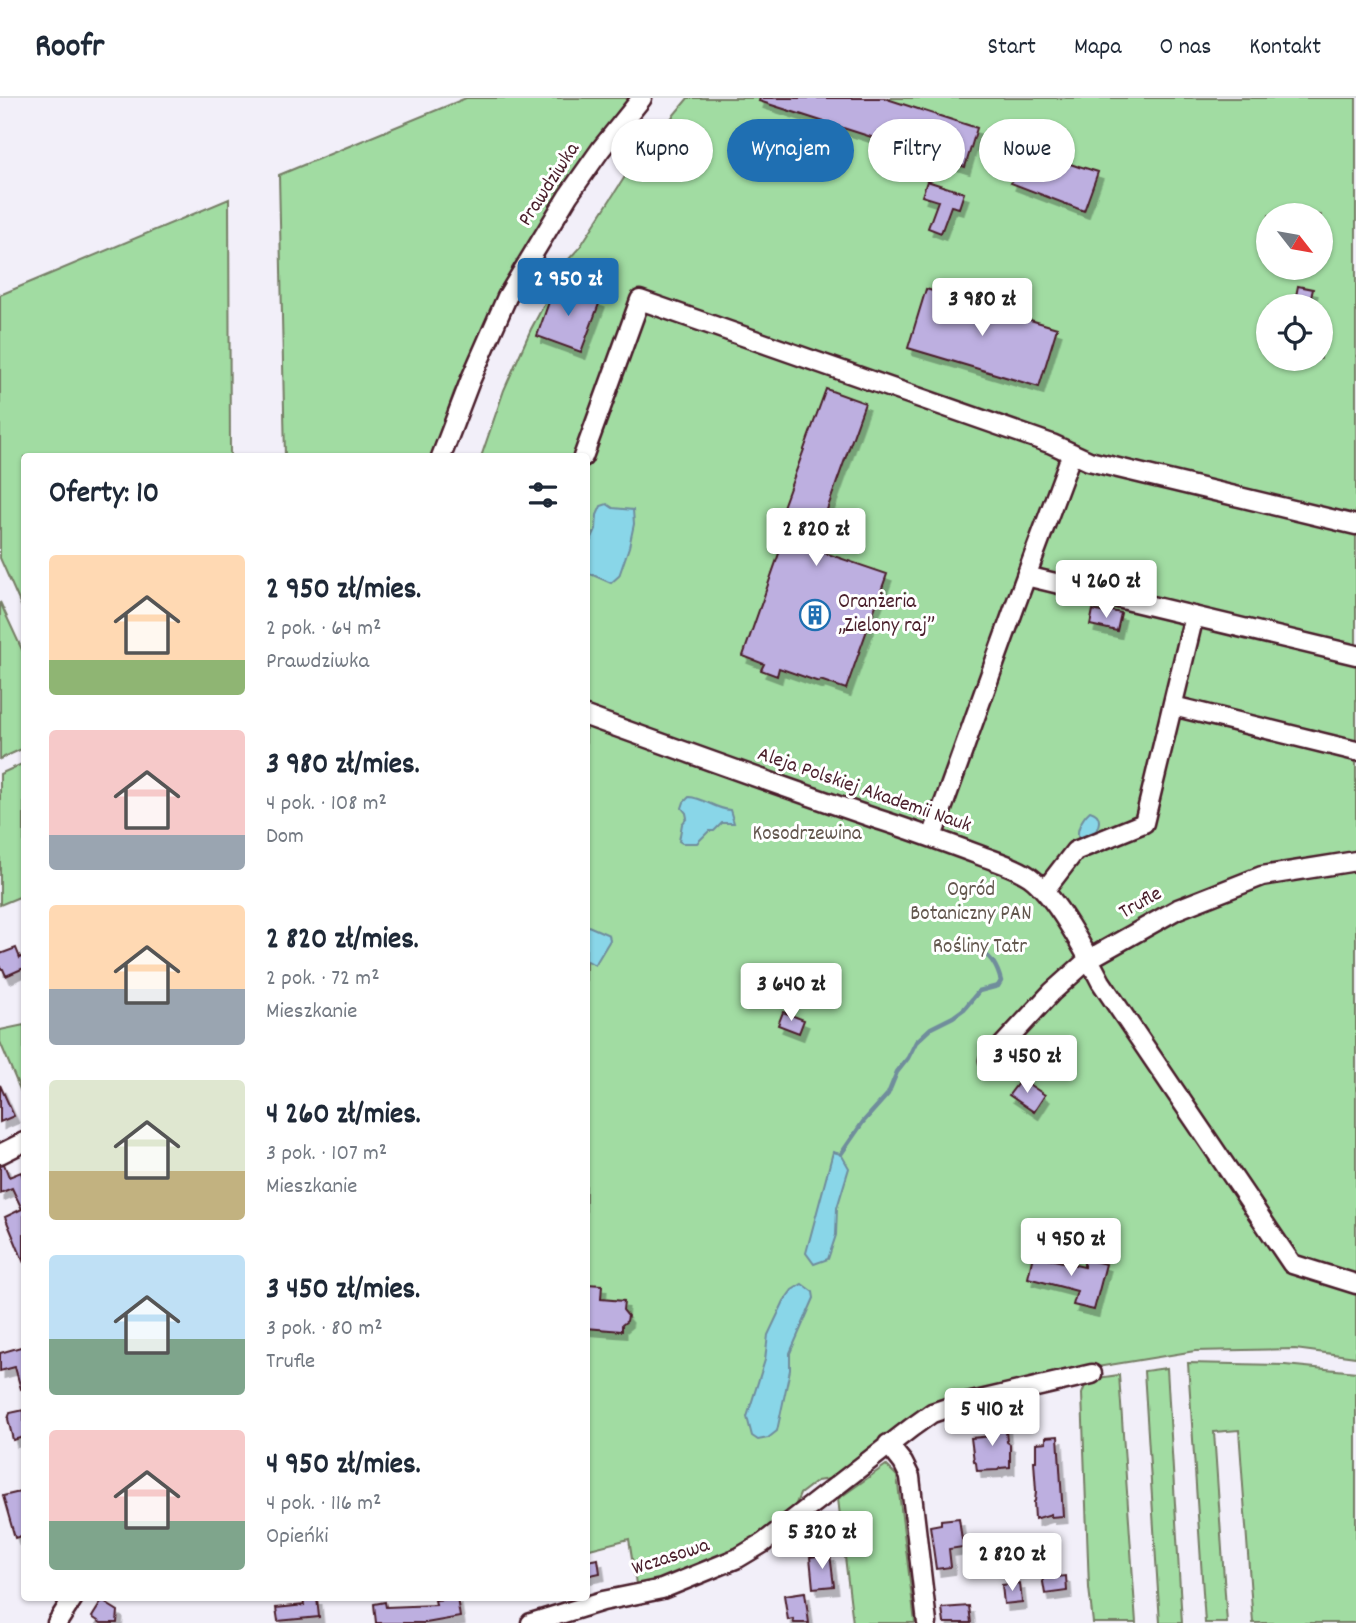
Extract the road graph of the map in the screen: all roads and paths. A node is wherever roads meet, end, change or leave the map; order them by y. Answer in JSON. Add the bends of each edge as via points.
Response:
{"nodes":[{"id":1,"x":642,"y":98,"type":"edge"},
{"id":2,"x":443,"y":453,"type":"edge"},
{"id":3,"x":584,"y":453,"type":"edge"},
{"id":4,"x":1072,"y":453,"type":"junction"},
{"id":5,"x":1356,"y":525,"type":"edge"},
{"id":6,"x":1026,"y":576,"type":"junction"},
{"id":7,"x":1194,"y":616,"type":"junction"},
{"id":8,"x":1356,"y":655,"type":"edge"},
{"id":9,"x":1173,"y":706,"type":"junction"},
{"id":10,"x":590,"y":717,"type":"edge"},
{"id":11,"x":1356,"y":751,"type":"edge"},
{"id":12,"x":932,"y":837,"type":"junction"},
{"id":13,"x":1356,"y":861,"type":"edge"},
{"id":14,"x":1045,"y":890,"type":"junction"},
{"id":15,"x":1089,"y":959,"type":"junction"},
{"id":16,"x":989,"y":1060,"type":"dead end"},
{"id":17,"x":21,"y":1144,"type":"edge"},
{"id":18,"x":0,"y":1154,"type":"edge"},
{"id":19,"x":1356,"y":1284,"type":"edge"},
{"id":20,"x":1091,"y":1374,"type":"dead end"},
{"id":21,"x":888,"y":1444,"type":"junction"},
{"id":22,"x":70,"y":1601,"type":"edge"},
{"id":23,"x":57,"y":1623,"type":"edge"},
{"id":24,"x":531,"y":1623,"type":"edge"},
{"id":25,"x":927,"y":1623,"type":"edge"}],
"edges":[{"from":1,"to":2,"type":"street","name":"Prawdziwka","via":[[568,196],[507,297]]},
{"from":3,"to":4,"type":"street","via":[[640,300]]},
{"from":4,"to":5,"type":"street","via":[[1089,461]]},
{"from":4,"to":6,"type":"street"},
{"from":6,"to":7,"type":"street"},
{"from":6,"to":12,"type":"street"},
{"from":7,"to":8,"type":"street"},
{"from":7,"to":9,"type":"street"},
{"from":9,"to":11,"type":"street"},
{"from":9,"to":14,"type":"street","via":[[1144,823],[1075,851]]},
{"from":10,"to":12,"type":"street","name":"Aleja Polskiej Akademii Nauk"},
{"from":12,"to":14,"type":"street","name":"Aleja Polskiej Akademii Nauk","via":[[1016,869]]},
{"from":13,"to":15,"type":"street","name":"Trufle","via":[[1262,876],[1178,909]]},
{"from":14,"to":15,"type":"street","name":"Aleja Polskiej Akademii Nauk"},
{"from":15,"to":16,"type":"street","name":"Trufle"},
{"from":15,"to":19,"type":"street","name":"Aleja Polskiej Akademii Nauk","via":[[1292,1264]]},
{"from":17,"to":18,"type":"street"},
{"from":20,"to":21,"type":"street","name":"Wczasowa","via":[[942,1409]]},
{"from":21,"to":24,"type":"street","name":"Wczasowa","via":[[738,1559],[663,1589]]},
{"from":21,"to":25,"type":"street","via":[[910,1477]]},
{"from":22,"to":23,"type":"street"}]}
